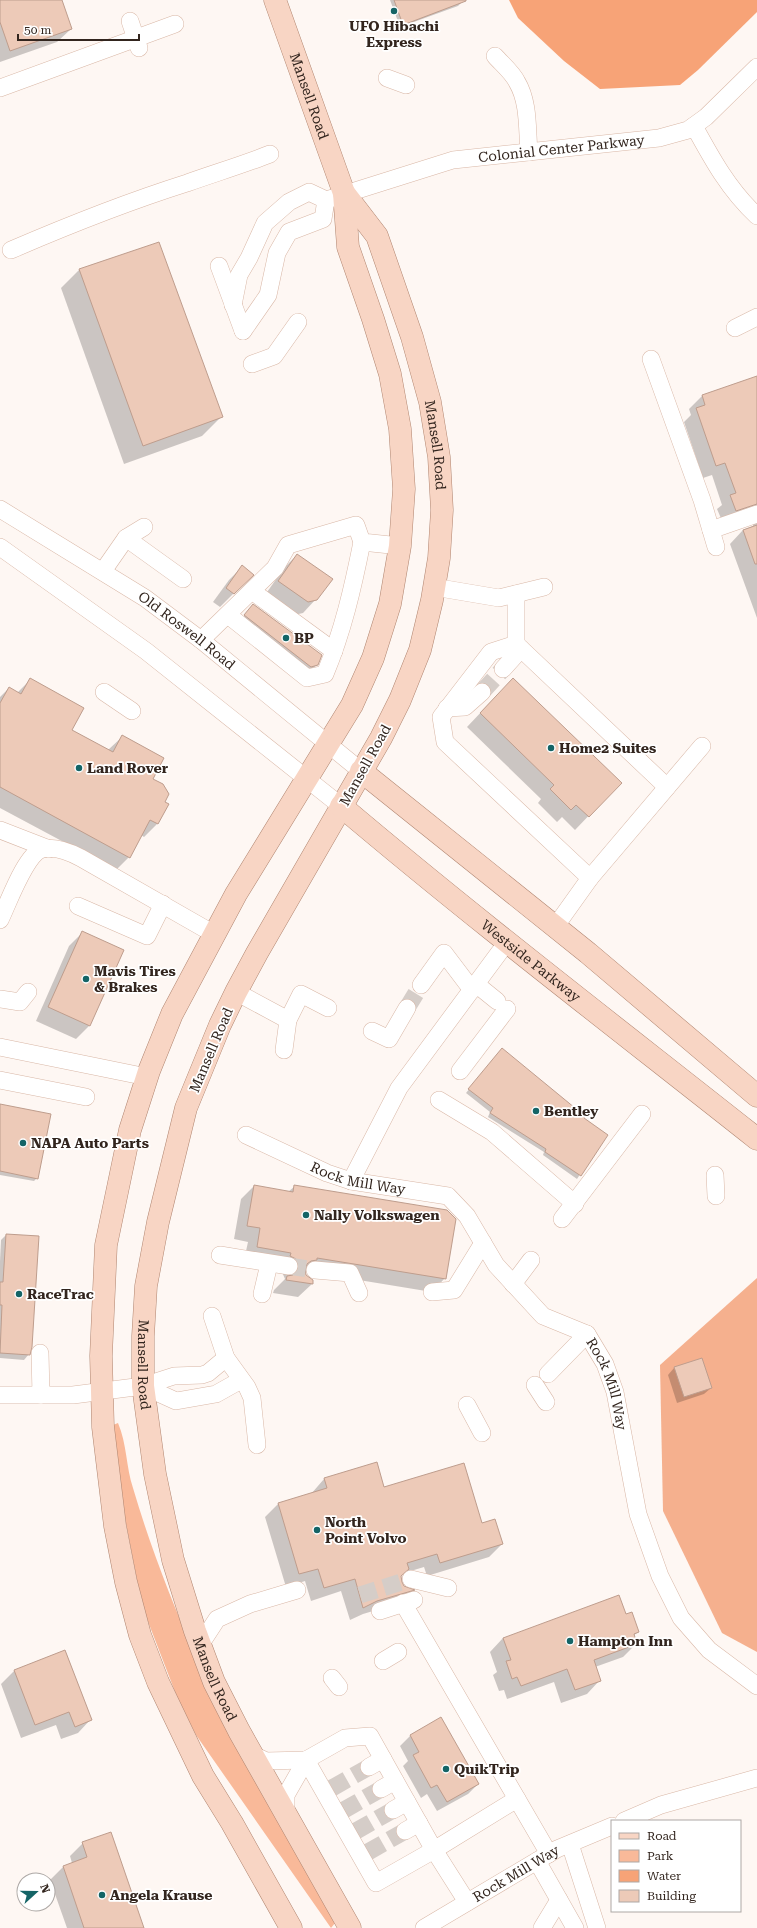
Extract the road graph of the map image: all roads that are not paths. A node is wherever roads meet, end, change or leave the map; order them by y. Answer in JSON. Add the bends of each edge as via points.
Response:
{"nodes":[{"id":1,"x":275,"y":0,"type":"edge"},
{"id":2,"x":130,"y":21,"type":"dead end"},
{"id":3,"x":175,"y":24,"type":"dead end"},
{"id":4,"x":137,"y":43,"type":"junction"},
{"id":5,"x":495,"y":56,"type":"dead end"},
{"id":6,"x":757,"y":67,"type":"edge"},
{"id":7,"x":387,"y":78,"type":"dead end"},
{"id":8,"x":406,"y":85,"type":"dead end"},
{"id":9,"x":0,"y":88,"type":"edge"},
{"id":10,"x":694,"y":126,"type":"junction"},
{"id":11,"x":529,"y":152,"type":"junction"},
{"id":12,"x":270,"y":154,"type":"dead end"},
{"id":13,"x":335,"y":196,"type":"junction"},
{"id":14,"x":757,"y":216,"type":"edge"},
{"id":15,"x":11,"y":250,"type":"dead end"},
{"id":16,"x":219,"y":266,"type":"dead end"},
{"id":17,"x":233,"y":304,"type":"junction"},
{"id":18,"x":757,"y":317,"type":"edge"},
{"id":19,"x":298,"y":322,"type":"dead end"},
{"id":20,"x":735,"y":328,"type":"dead end"},
{"id":21,"x":651,"y":359,"type":"dead end"},
{"id":22,"x":252,"y":364,"type":"dead end"},
{"id":23,"x":0,"y":509,"type":"edge"},
{"id":24,"x":757,"y":514,"type":"edge"},
{"id":25,"x":144,"y":526,"type":"dead end"},
{"id":26,"x":711,"y":530,"type":"junction"},
{"id":27,"x":126,"y":538,"type":"junction"},
{"id":28,"x":362,"y":542,"type":"junction"},
{"id":29,"x":400,"y":546,"type":"junction"},
{"id":30,"x":0,"y":547,"type":"edge"},
{"id":31,"x":716,"y":547,"type":"dead end"},
{"id":32,"x":103,"y":571,"type":"junction"},
{"id":33,"x":183,"y":579,"type":"dead end"},
{"id":34,"x":544,"y":587,"type":"dead end"},
{"id":35,"x":434,"y":588,"type":"junction"},
{"id":36,"x":252,"y":591,"type":"junction"},
{"id":37,"x":516,"y":594,"type":"junction"},
{"id":38,"x":228,"y":615,"type":"junction"},
{"id":39,"x":201,"y":640,"type":"junction"},
{"id":40,"x":518,"y":647,"type":"junction"},
{"id":41,"x":334,"y":651,"type":"junction"},
{"id":42,"x":503,"y":670,"type":"tunnel mouth"},
{"id":43,"x":104,"y":692,"type":"dead end"},
{"id":44,"x":482,"y":692,"type":"tunnel mouth"},
{"id":45,"x":447,"y":708,"type":"junction"},
{"id":46,"x":132,"y":711,"type":"dead end"},
{"id":47,"x":329,"y":744,"type":"junction"},
{"id":48,"x":702,"y":746,"type":"dead end"},
{"id":49,"x":361,"y":771,"type":"junction"},
{"id":50,"x":308,"y":778,"type":"junction"},
{"id":51,"x":667,"y":787,"type":"junction"},
{"id":52,"x":342,"y":806,"type":"junction"},
{"id":53,"x":0,"y":830,"type":"edge"},
{"id":54,"x":49,"y":848,"type":"junction"},
{"id":55,"x":590,"y":878,"type":"junction"},
{"id":56,"x":163,"y":904,"type":"junction"},
{"id":57,"x":78,"y":906,"type":"dead end"},
{"id":58,"x":0,"y":920,"type":"edge"},
{"id":59,"x":555,"y":927,"type":"junction"},
{"id":60,"x":214,"y":934,"type":"junction"},
{"id":61,"x":507,"y":942,"type":"junction"},
{"id":62,"x":421,"y":986,"type":"tunnel mouth"},
{"id":63,"x":474,"y":987,"type":"junction"},
{"id":64,"x":28,"y":992,"type":"dead end"},
{"id":65,"x":236,"y":992,"type":"junction"},
{"id":66,"x":0,"y":999,"type":"edge"},
{"id":67,"x":328,"y":1008,"type":"dead end"},
{"id":68,"x":407,"y":1008,"type":"tunnel mouth"},
{"id":69,"x":288,"y":1020,"type":"junction"},
{"id":70,"x":372,"y":1031,"type":"dead end"},
{"id":71,"x":0,"y":1047,"type":"edge"},
{"id":72,"x":284,"y":1050,"type":"dead end"},
{"id":73,"x":460,"y":1071,"type":"dead end"},
{"id":74,"x":147,"y":1077,"type":"junction"},
{"id":75,"x":0,"y":1080,"type":"edge"},
{"id":76,"x":757,"y":1096,"type":"edge"},
{"id":77,"x":86,"y":1097,"type":"dead end"},
{"id":78,"x":444,"y":1114,"type":"dead end"},
{"id":79,"x":642,"y":1114,"type":"dead end"},
{"id":80,"x":246,"y":1135,"type":"dead end"},
{"id":81,"x":757,"y":1139,"type":"edge"},
{"id":82,"x":715,"y":1175,"type":"dead end"},
{"id":83,"x":351,"y":1181,"type":"junction"},
{"id":84,"x":716,"y":1196,"type":"dead end"},
{"id":85,"x":575,"y":1204,"type":"junction"},
{"id":86,"x":562,"y":1219,"type":"dead end"},
{"id":87,"x":483,"y":1243,"type":"junction"},
{"id":88,"x":220,"y":1255,"type":"dead end"},
{"id":89,"x":531,"y":1260,"type":"dead end"},
{"id":90,"x":269,"y":1264,"type":"junction"},
{"id":91,"x":288,"y":1266,"type":"tunnel mouth"},
{"id":92,"x":315,"y":1270,"type":"tunnel mouth"},
{"id":93,"x":513,"y":1284,"type":"junction"},
{"id":94,"x":432,"y":1292,"type":"dead end"},
{"id":95,"x":359,"y":1293,"type":"dead end"},
{"id":96,"x":262,"y":1294,"type":"dead end"},
{"id":97,"x":212,"y":1316,"type":"dead end"},
{"id":98,"x":587,"y":1334,"type":"junction"},
{"id":99,"x":40,"y":1353,"type":"dead end"},
{"id":100,"x":226,"y":1358,"type":"junction"},
{"id":101,"x":241,"y":1380,"type":"junction"},
{"id":102,"x":143,"y":1386,"type":"junction"},
{"id":103,"x":102,"y":1392,"type":"junction"},
{"id":104,"x":0,"y":1395,"type":"edge"},
{"id":105,"x":41,"y":1395,"type":"junction"},
{"id":106,"x":546,"y":1402,"type":"dead end"},
{"id":107,"x":467,"y":1405,"type":"dead end"},
{"id":108,"x":482,"y":1433,"type":"dead end"},
{"id":109,"x":257,"y":1445,"type":"dead end"},
{"id":110,"x":411,"y":1579,"type":"tunnel mouth"},
{"id":111,"x":448,"y":1588,"type":"dead end"},
{"id":112,"x":297,"y":1590,"type":"dead end"},
{"id":113,"x":380,"y":1611,"type":"dead end"},
{"id":114,"x":200,"y":1645,"type":"junction"},
{"id":115,"x":398,"y":1652,"type":"dead end"},
{"id":116,"x":383,"y":1661,"type":"dead end"},
{"id":117,"x":757,"y":1686,"type":"edge"},
{"id":118,"x":251,"y":1754,"type":"junction"},
{"id":119,"x":306,"y":1760,"type":"junction"},
{"id":120,"x":757,"y":1778,"type":"edge"},
{"id":121,"x":517,"y":1799,"type":"junction"},
{"id":122,"x":286,"y":1816,"type":"junction"},
{"id":123,"x":626,"y":1820,"type":"edge"},
{"id":124,"x":611,"y":1826,"type":"edge"},
{"id":125,"x":570,"y":1844,"type":"junction"},
{"id":126,"x":434,"y":1850,"type":"junction"},
{"id":127,"x":543,"y":1858,"type":"junction"},
{"id":128,"x":559,"y":1900,"type":"junction"},
{"id":129,"x":467,"y":1902,"type":"junction"},
{"id":130,"x":287,"y":1924,"type":"edge"},
{"id":131,"x":569,"y":1927,"type":"edge"},
{"id":132,"x":350,"y":1928,"type":"edge"},
{"id":133,"x":424,"y":1928,"type":"edge"},
{"id":134,"x":542,"y":1928,"type":"edge"},
{"id":135,"x":597,"y":1928,"type":"edge"}],
"edges":[{"from":1,"to":13,"type":"main road","name":"Mansell Road"},
{"from":2,"to":4,"type":"street"},
{"from":3,"to":4,"type":"street"},
{"from":4,"to":9,"type":"street"},
{"from":5,"to":11,"type":"street","via":[[521,89]]},
{"from":6,"to":10,"type":"street","name":"Colonial Center Parkway"},
{"from":7,"to":8,"type":"street"},
{"from":10,"to":11,"type":"street","name":"Colonial Center Parkway","via":[[659,138]]},
{"from":10,"to":14,"type":"street","via":[[720,173]]},
{"from":11,"to":13,"type":"street","name":"Colonial Center Parkway","via":[[453,160]]},
{"from":12,"to":15,"type":"street","via":[[65,227]]},
{"from":13,"to":17,"type":"street","via":[[309,192],[289,202],[265,223],[239,275]]},
{"from":13,"to":17,"type":"street","via":[[323,219],[289,232],[277,253],[268,295],[244,332]]},
{"from":13,"to":29,"type":"main road","name":"Mansell Road","via":[[348,247],[374,319],[390,374],[400,429],[404,489]]},
{"from":13,"to":35,"type":"main road","name":"Mansell Road","via":[[377,236],[412,337],[430,402],[439,457],[442,510]]},
{"from":16,"to":17,"type":"street"},
{"from":18,"to":20,"type":"street"},
{"from":19,"to":22,"type":"street","via":[[274,356]]},
{"from":21,"to":26,"type":"street"},
{"from":23,"to":32,"type":"street","name":"Old Roswell Road"},
{"from":24,"to":26,"type":"street"},
{"from":25,"to":27,"type":"street"},
{"from":26,"to":31,"type":"street"},
{"from":27,"to":32,"type":"street"},
{"from":27,"to":33,"type":"street"},
{"from":28,"to":29,"type":"street"},
{"from":28,"to":36,"type":"street","via":[[356,525],[288,545],[275,568]]},
{"from":28,"to":41,"type":"street","via":[[352,593]]},
{"from":29,"to":47,"type":"main road","name":"Mansell Road","via":[[390,604],[373,658],[352,705]]},
{"from":30,"to":50,"type":"street","via":[[146,651]]},
{"from":32,"to":39,"type":"street","name":"Old Roswell Road"},
{"from":34,"to":37,"type":"street"},
{"from":35,"to":37,"type":"street","via":[[500,598]]},
{"from":35,"to":49,"type":"main road","name":"Mansell Road","via":[[420,650],[400,700]]},
{"from":36,"to":38,"type":"street"},
{"from":36,"to":41,"type":"street"},
{"from":37,"to":40,"type":"street"},
{"from":38,"to":39,"type":"street"},
{"from":38,"to":41,"type":"street","via":[[307,678],[325,674]]},
{"from":39,"to":47,"type":"street","name":"Old Roswell Road"},
{"from":40,"to":42,"type":"street"},
{"from":40,"to":45,"type":"street","via":[[491,652]]},
{"from":40,"to":51,"type":"street"},
{"from":43,"to":46,"type":"street"},
{"from":44,"to":45,"type":"street","via":[[465,708]]},
{"from":45,"to":55,"type":"street","via":[[440,717],[445,742]]},
{"from":47,"to":49,"type":"street","name":"Old Roswell Road"},
{"from":47,"to":50,"type":"main road","name":"Mansell Road"},
{"from":48,"to":51,"type":"street"},
{"from":49,"to":52,"type":"main road","name":"Mansell Road"},
{"from":49,"to":59,"type":"main road"},
{"from":50,"to":52,"type":"street","name":"Westside Parkway"},
{"from":50,"to":60,"type":"main road","name":"Mansell Road"},
{"from":51,"to":55,"type":"street"},
{"from":52,"to":61,"type":"main road","name":"Westside Parkway"},
{"from":52,"to":65,"type":"main road","name":"Mansell Road"},
{"from":53,"to":54,"type":"street"},
{"from":54,"to":56,"type":"street","via":[[81,858]]},
{"from":54,"to":58,"type":"street","via":[[29,860]]},
{"from":55,"to":59,"type":"street"},
{"from":56,"to":57,"type":"street","via":[[147,936]]},
{"from":56,"to":60,"type":"street"},
{"from":59,"to":76,"type":"main road"},
{"from":60,"to":74,"type":"main road","name":"Mansell Road","via":[[172,1014]]},
{"from":61,"to":63,"type":"street"},
{"from":61,"to":81,"type":"main road","name":"Westside Parkway"},
{"from":62,"to":63,"type":"street","via":[[444,953]]},
{"from":63,"to":73,"type":"street","via":[[502,1005]]},
{"from":63,"to":83,"type":"street","via":[[399,1088]]},
{"from":64,"to":66,"type":"street","via":[[20,1002]]},
{"from":65,"to":69,"type":"street"},
{"from":65,"to":102,"type":"main road","name":"Mansell Road","via":[[186,1108],[158,1222],[146,1286]]},
{"from":67,"to":69,"type":"street","via":[[302,994]]},
{"from":68,"to":70,"type":"street","via":[[389,1039]]},
{"from":69,"to":72,"type":"street"},
{"from":71,"to":74,"type":"street"},
{"from":74,"to":103,"type":"main road","name":"Mansell Road","via":[[130,1130],[106,1245]]},
{"from":75,"to":77,"type":"street"},
{"from":78,"to":85,"type":"street","via":[[439,1100],[492,1132]]},
{"from":79,"to":85,"type":"street"},
{"from":80,"to":83,"type":"street","name":"Rock Mill Way","via":[[327,1173]]},
{"from":82,"to":84,"type":"street"},
{"from":83,"to":87,"type":"street","name":"Rock Mill Way","via":[[448,1196],[467,1216]]},
{"from":85,"to":86,"type":"street"},
{"from":87,"to":93,"type":"street","name":"Rock Mill Way","via":[[496,1265]]},
{"from":87,"to":94,"type":"street","via":[[454,1290]]},
{"from":88,"to":90,"type":"street"},
{"from":89,"to":93,"type":"street"},
{"from":90,"to":91,"type":"street"},
{"from":90,"to":96,"type":"street"},
{"from":92,"to":95,"type":"street","via":[[350,1273]]},
{"from":93,"to":98,"type":"street","name":"Rock Mill Way","via":[[543,1316]]},
{"from":97,"to":100,"type":"street"},
{"from":98,"to":106,"type":"street","via":[[541,1380]]},
{"from":98,"to":117,"type":"street","name":"Rock Mill Way","via":[[605,1364],[615,1392],[638,1514],[660,1576],[681,1618],[709,1650]]},
{"from":99,"to":105,"type":"street"},
{"from":100,"to":101,"type":"street"},
{"from":100,"to":102,"type":"street","via":[[208,1373],[174,1376]]},
{"from":101,"to":102,"type":"street","via":[[216,1394],[176,1401]]},
{"from":101,"to":109,"type":"street","via":[[252,1398]]},
{"from":102,"to":103,"type":"street"},
{"from":102,"to":114,"type":"main road","name":"Mansell Road","via":[[155,1474],[173,1560]]},
{"from":103,"to":105,"type":"street"},
{"from":103,"to":130,"type":"main road","name":"Mansell Road","via":[[115,1526],[140,1635],[158,1682],[203,1776],[232,1823]]},
{"from":104,"to":105,"type":"street"},
{"from":107,"to":108,"type":"street"},
{"from":110,"to":111,"type":"street"},
{"from":112,"to":114,"type":"street","via":[[250,1604],[217,1619]]},
{"from":113,"to":121,"type":"street","via":[[409,1601]]},
{"from":114,"to":118,"type":"main road","name":"Mansell Road","via":[[214,1682]]},
{"from":115,"to":116,"type":"street"},
{"from":118,"to":119,"type":"street","via":[[266,1761]]},
{"from":118,"to":122,"type":"main road","name":"Mansell Road"},
{"from":119,"to":122,"type":"street","via":[[286,1795]]},
{"from":119,"to":126,"type":"street","via":[[346,1738],[370,1736],[376,1763],[388,1785],[412,1827]]},
{"from":119,"to":126,"type":"street","via":[[328,1790],[364,1855],[376,1883]]},
{"from":120,"to":123,"type":"street","via":[[661,1805]]},
{"from":121,"to":126,"type":"street"},
{"from":121,"to":127,"type":"street"},
{"from":122,"to":132,"type":"main road","name":"Mansell Road"},
{"from":124,"to":125,"type":"street","name":"Rock Mill Way"},
{"from":125,"to":127,"type":"street","name":"Rock Mill Way"},
{"from":125,"to":135,"type":"street"},
{"from":126,"to":129,"type":"street"},
{"from":127,"to":128,"type":"street"},
{"from":127,"to":129,"type":"street","name":"Rock Mill Way"},
{"from":128,"to":131,"type":"street"},
{"from":128,"to":134,"type":"street"},
{"from":129,"to":133,"type":"street","name":"Rock Mill Way"}]}
